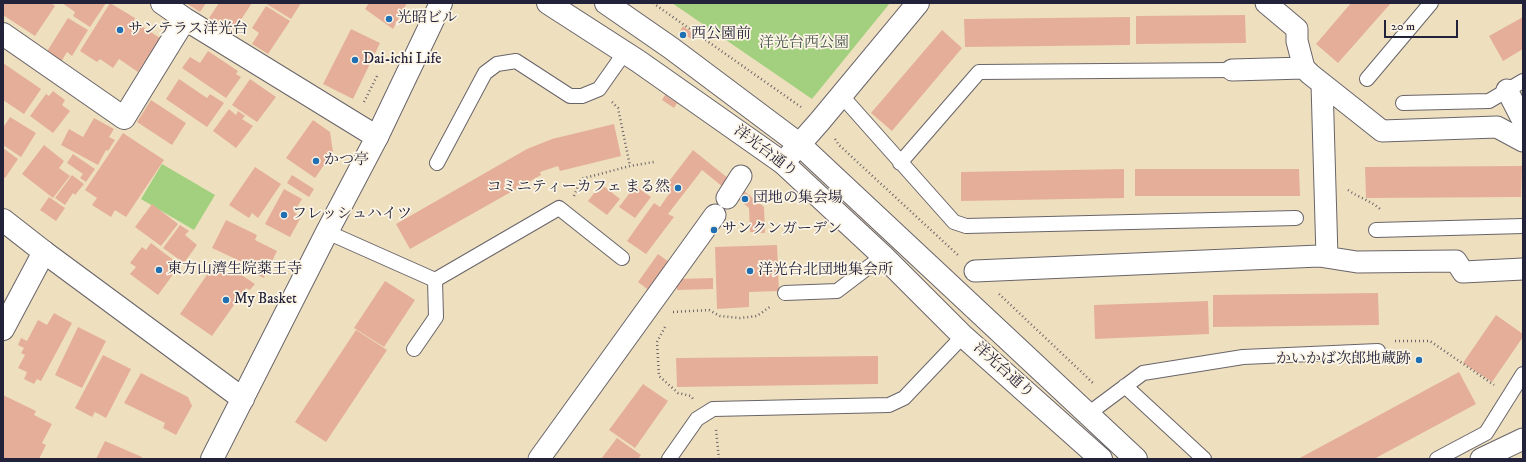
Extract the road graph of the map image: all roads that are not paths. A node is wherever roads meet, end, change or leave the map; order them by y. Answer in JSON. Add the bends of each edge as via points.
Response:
{"nodes":[{"id":1,"x":162,"y":3,"type":"edge"},
{"id":2,"x":441,"y":3,"type":"edge"},
{"id":3,"x":548,"y":3,"type":"edge"},
{"id":4,"x":606,"y":3,"type":"edge"},
{"id":5,"x":918,"y":3,"type":"edge"},
{"id":6,"x":1266,"y":3,"type":"edge"},
{"id":7,"x":1431,"y":3,"type":"edge"},
{"id":8,"x":185,"y":19,"type":"junction"},
{"id":9,"x":3,"y":34,"type":"edge"},
{"id":10,"x":625,"y":52,"type":"junction"},
{"id":11,"x":1304,"y":68,"type":"junction"},
{"id":12,"x":1232,"y":70,"type":"joint"},
{"id":13,"x":1367,"y":79,"type":"dead end"},
{"id":14,"x":1322,"y":84,"type":"junction"},
{"id":15,"x":1515,"y":86,"type":"edge"},
{"id":16,"x":841,"y":95,"type":"junction"},
{"id":17,"x":1403,"y":103,"type":"dead end"},
{"id":18,"x":1352,"y":107,"type":"junction"},
{"id":19,"x":1323,"y":121,"type":"junction"},
{"id":20,"x":1523,"y":121,"type":"edge"},
{"id":21,"x":377,"y":137,"type":"junction"},
{"id":22,"x":1523,"y":142,"type":"edge"},
{"id":23,"x":799,"y":144,"type":"junction"},
{"id":24,"x":436,"y":163,"type":"dead end"},
{"id":25,"x":783,"y":163,"type":"junction"},
{"id":26,"x":900,"y":163,"type":"junction"},
{"id":27,"x":742,"y":176,"type":"dead end"},
{"id":28,"x":727,"y":198,"type":"dead end"},
{"id":29,"x":715,"y":215,"type":"dead end"},
{"id":30,"x":1296,"y":218,"type":"dead end"},
{"id":31,"x":3,"y":220,"type":"edge"},
{"id":32,"x":1523,"y":226,"type":"edge"},
{"id":33,"x":1382,"y":230,"type":"road end"},
{"id":34,"x":327,"y":232,"type":"junction"},
{"id":35,"x":44,"y":252,"type":"junction"},
{"id":36,"x":883,"y":256,"type":"junction"},
{"id":37,"x":622,"y":258,"type":"dead end"},
{"id":38,"x":1326,"y":258,"type":"junction"},
{"id":39,"x":1523,"y":269,"type":"edge"},
{"id":40,"x":975,"y":271,"type":"dead end"},
{"id":41,"x":435,"y":280,"type":"junction"},
{"id":42,"x":785,"y":293,"type":"road end"},
{"id":43,"x":3,"y":329,"type":"edge"},
{"id":44,"x":963,"y":336,"type":"junction"},
{"id":45,"x":414,"y":349,"type":"dead end"},
{"id":46,"x":1378,"y":350,"type":"road end"},
{"id":47,"x":1523,"y":374,"type":"edge"},
{"id":48,"x":1125,"y":386,"type":"junction"},
{"id":49,"x":243,"y":399,"type":"junction"},
{"id":50,"x":1088,"y":414,"type":"junction"},
{"id":51,"x":1523,"y":439,"type":"edge"},
{"id":52,"x":212,"y":459,"type":"edge"},
{"id":53,"x":539,"y":459,"type":"edge"},
{"id":54,"x":670,"y":459,"type":"edge"},
{"id":55,"x":1101,"y":459,"type":"edge"},
{"id":56,"x":1136,"y":459,"type":"edge"},
{"id":57,"x":1204,"y":459,"type":"edge"},
{"id":58,"x":1437,"y":459,"type":"edge"},
{"id":59,"x":1481,"y":459,"type":"edge"}],
"edges":[{"from":1,"to":8,"type":"street"},
{"from":2,"to":21,"type":"street"},
{"from":3,"to":10,"type":"street","name":"洋光台通り"},
{"from":4,"to":23,"type":"street","name":"洋光台通り","via":[[671,48]]},
{"from":5,"to":16,"type":"street"},
{"from":6,"to":11,"type":"street","via":[[1297,29],[1297,41]]},
{"from":7,"to":13,"type":"lane"},
{"from":8,"to":9,"type":"street","via":[[124,118]]},
{"from":8,"to":21,"type":"street"},
{"from":10,"to":24,"type":"lane","via":[[599,89],[582,96],[570,96],[516,61],[497,64],[484,73]]},
{"from":10,"to":25,"type":"street","name":"洋光台通り"},
{"from":11,"to":12,"type":"street"},
{"from":11,"to":14,"type":"street"},
{"from":12,"to":26,"type":"lane","via":[[979,72]]},
{"from":14,"to":18,"type":"street"},
{"from":14,"to":19,"type":"street"},
{"from":15,"to":17,"type":"lane","via":[[1489,101]]},
{"from":15,"to":20,"type":"street"},
{"from":16,"to":23,"type":"street"},
{"from":16,"to":26,"type":"lane"},
{"from":18,"to":19,"type":"street"},
{"from":18,"to":22,"type":"street","via":[[1382,131],[1497,127]]},
{"from":19,"to":38,"type":"street"},
{"from":21,"to":34,"type":"street"},
{"from":23,"to":25,"type":"street"},
{"from":23,"to":50,"type":"street","name":"洋光台通り"},
{"from":25,"to":36,"type":"street","name":"洋光台通り"},
{"from":26,"to":30,"type":"lane","via":[[954,222],[966,226]]},
{"from":27,"to":28,"type":"street"},
{"from":29,"to":53,"type":"street"},
{"from":31,"to":35,"type":"street"},
{"from":32,"to":33,"type":"lane"},
{"from":34,"to":41,"type":"lane"},
{"from":34,"to":49,"type":"street"},
{"from":35,"to":43,"type":"street"},
{"from":35,"to":49,"type":"street"},
{"from":36,"to":42,"type":"lane","via":[[837,291]]},
{"from":36,"to":44,"type":"street","name":"洋光台通り"},
{"from":37,"to":41,"type":"lane","via":[[559,208]]},
{"from":38,"to":39,"type":"street","via":[[1357,262],[1456,261],[1463,272]]},
{"from":38,"to":40,"type":"street","via":[[1319,256]]},
{"from":41,"to":45,"type":"lane","via":[[436,317]]},
{"from":44,"to":54,"type":"lane","via":[[904,398],[888,405],[713,409],[696,419]]},
{"from":44,"to":55,"type":"street","name":"洋光台通り"},
{"from":46,"to":48,"type":"lane","via":[[1244,357],[1143,373]]},
{"from":47,"to":58,"type":"lane","via":[[1486,433]]},
{"from":48,"to":50,"type":"lane"},
{"from":48,"to":57,"type":"lane"},
{"from":49,"to":52,"type":"street"},
{"from":50,"to":56,"type":"street","name":"洋光台通り"},
{"from":51,"to":59,"type":"street"}]}
